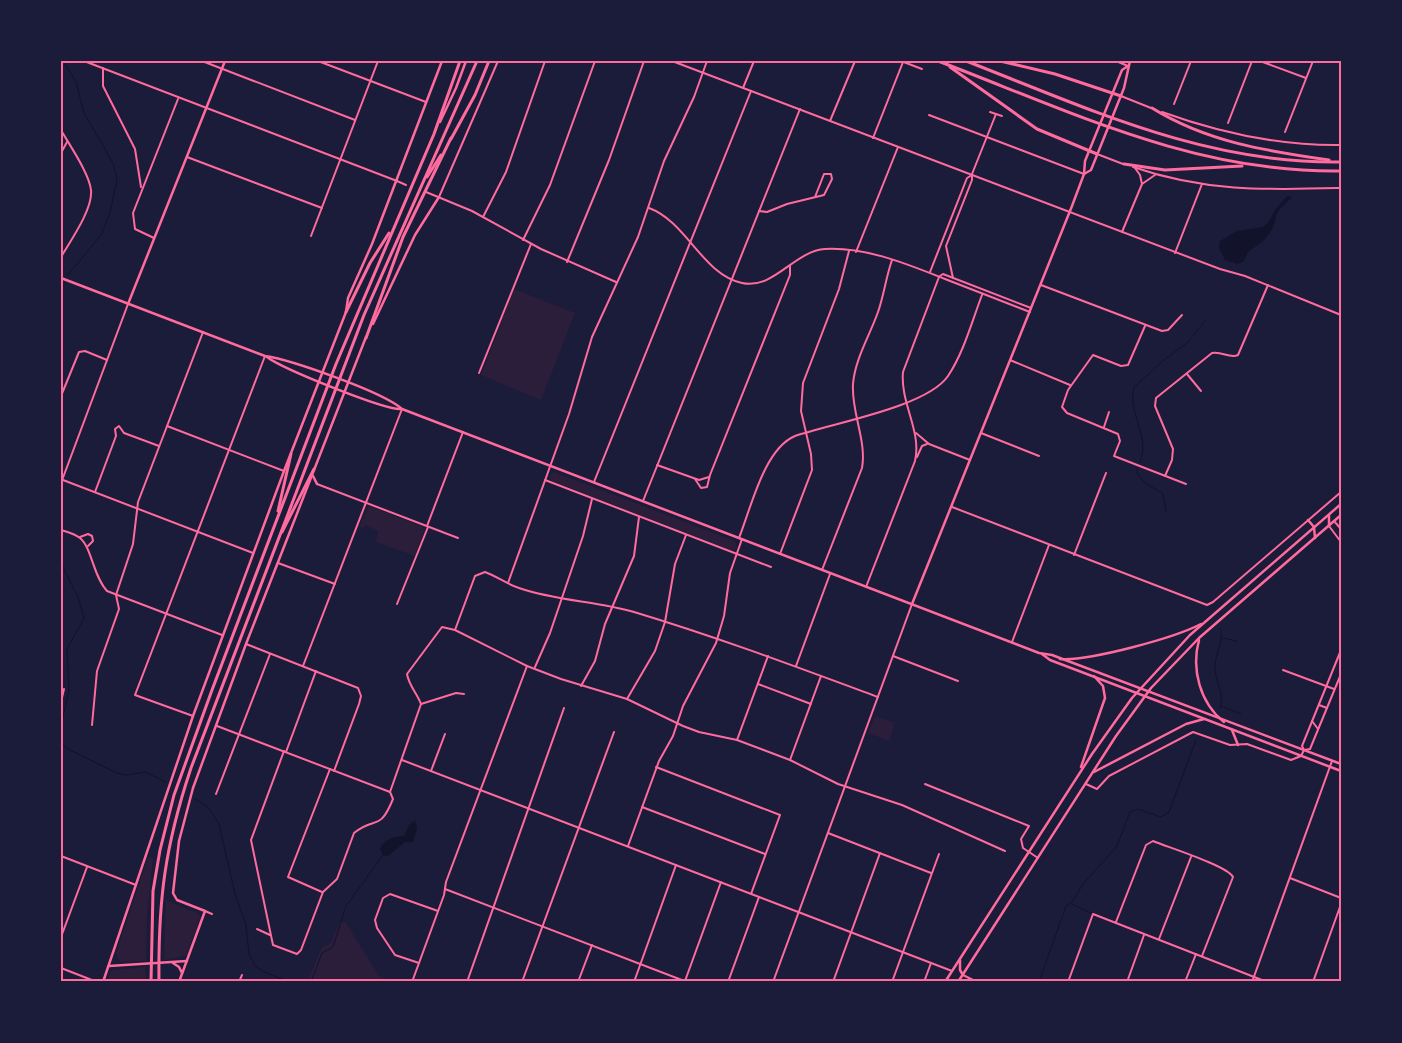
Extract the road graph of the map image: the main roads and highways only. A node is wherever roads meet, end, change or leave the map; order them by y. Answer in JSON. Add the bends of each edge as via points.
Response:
{"nodes":[{"id":1,"x":225,"y":61,"type":"edge"},
{"id":2,"x":442,"y":61,"type":"edge"},
{"id":3,"x":460,"y":61,"type":"edge"},
{"id":4,"x":466,"y":61,"type":"edge"},
{"id":5,"x":477,"y":61,"type":"edge"},
{"id":6,"x":489,"y":61,"type":"edge"},
{"id":7,"x":938,"y":61,"type":"edge"},
{"id":8,"x":966,"y":61,"type":"edge"},
{"id":9,"x":1000,"y":61,"type":"edge"},
{"id":10,"x":1130,"y":61,"type":"edge"},
{"id":11,"x":948,"y":65,"type":"junction"},
{"id":12,"x":1128,"y":66,"type":"junction"},
{"id":13,"x":1112,"y":93,"type":"junction"},
{"id":14,"x":1121,"y":96,"type":"junction"},
{"id":15,"x":1152,"y":108,"type":"road end"},
{"id":16,"x":434,"y":134,"type":"junction"},
{"id":17,"x":451,"y":138,"type":"junction"},
{"id":18,"x":1089,"y":151,"type":"junction"},
{"id":19,"x":1098,"y":154,"type":"junction"},
{"id":20,"x":1340,"y":162,"type":"edge"},
{"id":21,"x":1124,"y":164,"type":"road end"},
{"id":22,"x":1254,"y":166,"type":"junction"},
{"id":23,"x":1341,"y":171,"type":"edge"},
{"id":24,"x":1084,"y":174,"type":"junction"},
{"id":25,"x":421,"y":186,"type":"junction"},
{"id":26,"x":439,"y":197,"type":"road end"},
{"id":27,"x":396,"y":222,"type":"junction"},
{"id":28,"x":61,"y":278,"type":"edge"},
{"id":29,"x":128,"y":304,"type":"junction"},
{"id":30,"x":346,"y":312,"type":"junction"},
{"id":31,"x":366,"y":338,"type":"junction"},
{"id":32,"x":265,"y":356,"type":"junction"},
{"id":33,"x":324,"y":374,"type":"junction"},
{"id":34,"x":321,"y":381,"type":"junction"},
{"id":35,"x":346,"y":383,"type":"junction"},
{"id":36,"x":343,"y":390,"type":"junction"},
{"id":37,"x":402,"y":409,"type":"junction"},
{"id":38,"x":291,"y":454,"type":"junction"},
{"id":39,"x":314,"y":469,"type":"junction"},
{"id":40,"x":313,"y":476,"type":"junction"},
{"id":41,"x":317,"y":484,"type":"road end"},
{"id":42,"x":1341,"y":504,"type":"edge"},
{"id":43,"x":1330,"y":513,"type":"junction"},
{"id":44,"x":1341,"y":516,"type":"edge"},
{"id":45,"x":1308,"y":520,"type":"road end"},
{"id":46,"x":1329,"y":526,"type":"junction"},
{"id":47,"x":274,"y":527,"type":"junction"},
{"id":48,"x":1314,"y":527,"type":"junction"},
{"id":49,"x":1315,"y":538,"type":"junction"},
{"id":50,"x":277,"y":541,"type":"junction"},
{"id":51,"x":912,"y":604,"type":"junction"},
{"id":52,"x":1204,"y":622,"type":"junction"},
{"id":53,"x":1199,"y":638,"type":"junction"},
{"id":54,"x":1039,"y":653,"type":"junction"},
{"id":55,"x":1060,"y":659,"type":"junction"},
{"id":56,"x":1094,"y":676,"type":"junction"},
{"id":57,"x":1124,"y":686,"type":"junction"},
{"id":58,"x":1204,"y":719,"type":"junction"},
{"id":59,"x":1224,"y":722,"type":"junction"},
{"id":60,"x":1231,"y":729,"type":"junction"},
{"id":61,"x":1238,"y":745,"type":"road end"},
{"id":62,"x":1341,"y":764,"type":"edge"},
{"id":63,"x":1341,"y":771,"type":"edge"},
{"id":64,"x":1080,"y":772,"type":"junction"},
{"id":65,"x":1093,"y":772,"type":"junction"},
{"id":66,"x":960,"y":958,"type":"junction"},
{"id":67,"x":187,"y":961,"type":"junction"},
{"id":68,"x":172,"y":962,"type":"junction"},
{"id":69,"x":108,"y":966,"type":"junction"},
{"id":70,"x":182,"y":975,"type":"junction"},
{"id":71,"x":963,"y":975,"type":"junction"},
{"id":72,"x":103,"y":982,"type":"edge"},
{"id":73,"x":151,"y":982,"type":"edge"},
{"id":74,"x":158,"y":982,"type":"edge"},
{"id":75,"x":180,"y":982,"type":"edge"},
{"id":76,"x":945,"y":982,"type":"edge"},
{"id":77,"x":958,"y":982,"type":"edge"}],
"edges":[{"from":1,"to":29,"type":"main road"},
{"from":2,"to":30,"type":"main road","via":[[348,298]]},
{"from":3,"to":16,"type":"highway"},
{"from":4,"to":16,"type":"main road"},
{"from":5,"to":25,"type":"highway"},
{"from":6,"to":17,"type":"highway"},
{"from":7,"to":11,"type":"highway"},
{"from":8,"to":20,"type":"highway","via":[[1144,130],[1195,146],[1269,159]]},
{"from":9,"to":13,"type":"highway","via":[[1056,74]]},
{"from":10,"to":12,"type":"main road"},
{"from":11,"to":18,"type":"highway","via":[[1037,129]]},
{"from":11,"to":22,"type":"highway","via":[[1146,140],[1192,154]]},
{"from":12,"to":13,"type":"main road","via":[[1122,70]]},
{"from":12,"to":14,"type":"main road","via":[[1129,73]]},
{"from":13,"to":14,"type":"highway"},
{"from":13,"to":18,"type":"main road"},
{"from":14,"to":19,"type":"main road"},
{"from":15,"to":20,"type":"highway","via":[[1204,134],[1236,145]]},
{"from":16,"to":27,"type":"highway"},
{"from":17,"to":25,"type":"highway"},
{"from":17,"to":31,"type":"highway","via":[[403,237]]},
{"from":18,"to":19,"type":"highway"},
{"from":18,"to":24,"type":"main road"},
{"from":19,"to":24,"type":"main road","via":[[1091,170]]},
{"from":21,"to":22,"type":"highway","via":[[1165,170]]},
{"from":22,"to":23,"type":"highway"},
{"from":24,"to":51,"type":"main road"},
{"from":25,"to":50,"type":"highway","via":[[364,315]]},
{"from":26,"to":31,"type":"main road","via":[[415,235]]},
{"from":27,"to":30,"type":"highway"},
{"from":27,"to":47,"type":"highway","via":[[347,336]]},
{"from":28,"to":29,"type":"main road"},
{"from":29,"to":32,"type":"main road"},
{"from":30,"to":33,"type":"main road"},
{"from":31,"to":35,"type":"main road"},
{"from":32,"to":33,"type":"main road"},
{"from":32,"to":34,"type":"main road","via":[[278,365]]},
{"from":33,"to":34,"type":"main road"},
{"from":33,"to":35,"type":"main road"},
{"from":34,"to":36,"type":"main road"},
{"from":34,"to":38,"type":"main road"},
{"from":35,"to":36,"type":"main road"},
{"from":35,"to":37,"type":"main road"},
{"from":36,"to":37,"type":"main road"},
{"from":36,"to":39,"type":"main road"},
{"from":37,"to":51,"type":"main road"},
{"from":38,"to":47,"type":"highway"},
{"from":38,"to":69,"type":"main road","via":[[193,716]]},
{"from":39,"to":40,"type":"main road"},
{"from":39,"to":50,"type":"highway"},
{"from":40,"to":41,"type":"main road"},
{"from":40,"to":67,"type":"main road","via":[[246,644],[183,821],[172,890],[174,897],[205,911]]},
{"from":42,"to":43,"type":"main road"},
{"from":43,"to":46,"type":"main road"},
{"from":43,"to":48,"type":"main road"},
{"from":44,"to":46,"type":"main road"},
{"from":45,"to":48,"type":"main road"},
{"from":46,"to":49,"type":"main road"},
{"from":47,"to":73,"type":"highway","via":[[169,813],[153,891]]},
{"from":48,"to":49,"type":"main road"},
{"from":48,"to":52,"type":"main road"},
{"from":49,"to":53,"type":"main road"},
{"from":50,"to":74,"type":"highway","via":[[177,812],[162,885]]},
{"from":51,"to":54,"type":"main road"},
{"from":52,"to":55,"type":"main road","via":[[1182,632],[1086,658]]},
{"from":52,"to":64,"type":"main road","via":[[1132,698]]},
{"from":53,"to":59,"type":"main road","via":[[1195,656],[1201,691],[1210,709]]},
{"from":53,"to":65,"type":"main road","via":[[1151,688]]},
{"from":54,"to":55,"type":"main road"},
{"from":54,"to":56,"type":"main road"},
{"from":55,"to":57,"type":"main road"},
{"from":56,"to":57,"type":"main road"},
{"from":56,"to":64,"type":"main road","via":[[1103,686],[1105,698]]},
{"from":57,"to":58,"type":"main road"},
{"from":57,"to":59,"type":"main road"},
{"from":58,"to":60,"type":"main road"},
{"from":58,"to":65,"type":"main road","via":[[1186,724]]},
{"from":59,"to":62,"type":"main road"},
{"from":60,"to":61,"type":"main road"},
{"from":60,"to":63,"type":"main road"},
{"from":64,"to":66,"type":"main road"},
{"from":65,"to":71,"type":"main road"},
{"from":66,"to":71,"type":"main road"},
{"from":66,"to":76,"type":"main road"},
{"from":67,"to":68,"type":"main road"},
{"from":67,"to":70,"type":"main road"},
{"from":68,"to":69,"type":"main road"},
{"from":68,"to":70,"type":"main road"},
{"from":69,"to":72,"type":"main road"},
{"from":70,"to":75,"type":"main road"},
{"from":71,"to":77,"type":"main road"}]}
